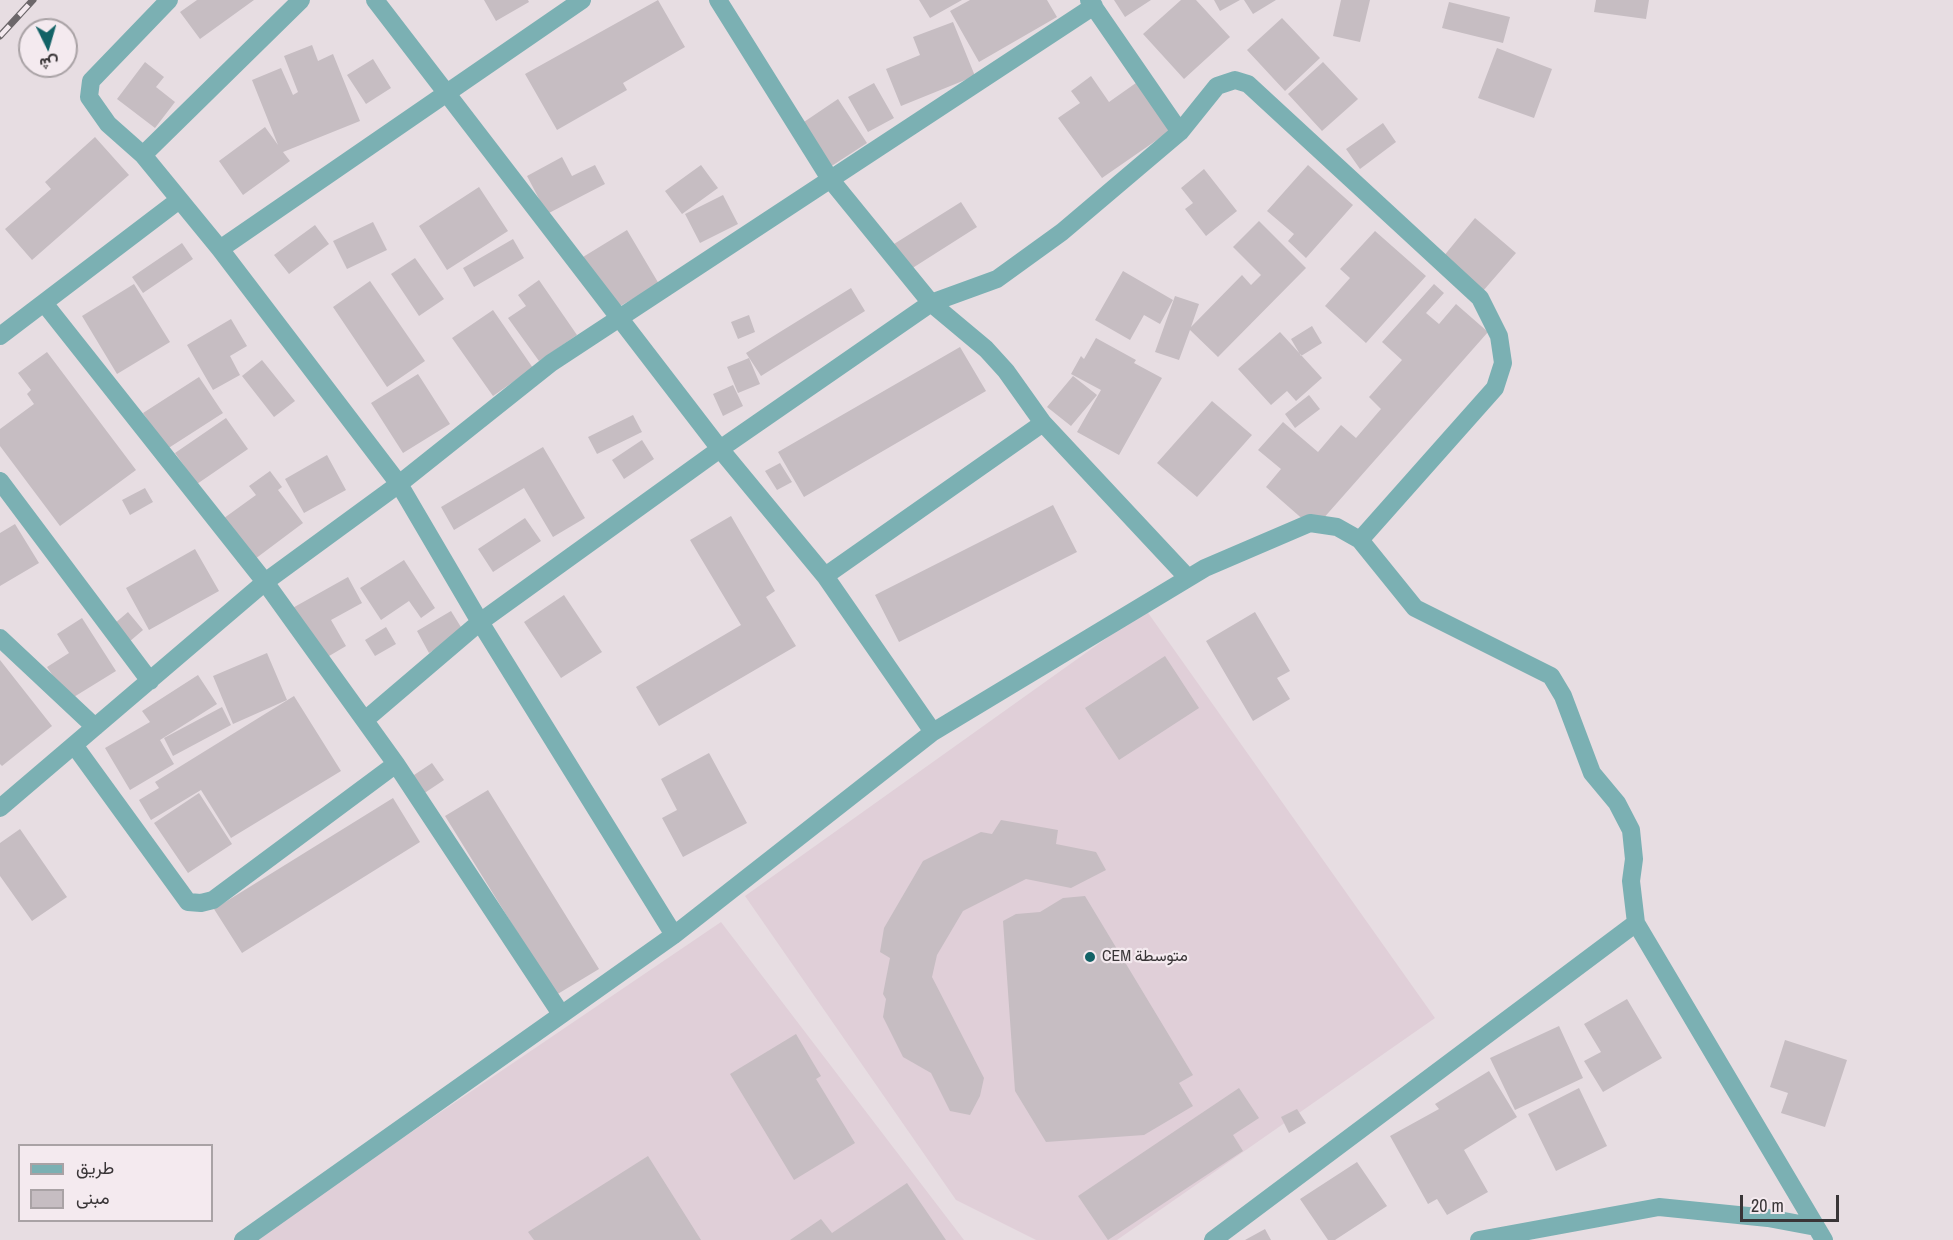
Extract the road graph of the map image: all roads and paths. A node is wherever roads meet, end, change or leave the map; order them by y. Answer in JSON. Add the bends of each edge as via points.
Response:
{"nodes":[{"id":1,"x":169,"y":0,"type":"edge"},
{"id":2,"x":302,"y":0,"type":"edge"},
{"id":3,"x":375,"y":0,"type":"edge"},
{"id":4,"x":582,"y":0,"type":"edge"},
{"id":5,"x":718,"y":0,"type":"edge"},
{"id":6,"x":1092,"y":3,"type":"edge"},
{"id":7,"x":446,"y":94,"type":"junction"},
{"id":8,"x":1180,"y":132,"type":"junction"},
{"id":9,"x":143,"y":155,"type":"junction"},
{"id":10,"x":830,"y":179,"type":"junction"},
{"id":11,"x":179,"y":200,"type":"junction"},
{"id":12,"x":220,"y":249,"type":"junction"},
{"id":13,"x":44,"y":303,"type":"junction"},
{"id":14,"x":931,"y":303,"type":"junction"},
{"id":15,"x":619,"y":318,"type":"junction"},
{"id":16,"x":0,"y":336,"type":"edge"},
{"id":17,"x":1043,"y":423,"type":"junction"},
{"id":18,"x":720,"y":449,"type":"junction"},
{"id":19,"x":0,"y":481,"type":"edge"},
{"id":20,"x":399,"y":484,"type":"junction"},
{"id":21,"x":1360,"y":540,"type":"junction"},
{"id":22,"x":825,"y":576,"type":"junction"},
{"id":23,"x":1188,"y":578,"type":"junction"},
{"id":24,"x":265,"y":582,"type":"junction"},
{"id":25,"x":480,"y":622,"type":"junction"},
{"id":26,"x":0,"y":638,"type":"edge"},
{"id":27,"x":150,"y":681,"type":"junction"},
{"id":28,"x":365,"y":720,"type":"junction"},
{"id":29,"x":95,"y":727,"type":"junction"},
{"id":30,"x":933,"y":732,"type":"junction"},
{"id":31,"x":74,"y":745,"type":"junction"},
{"id":32,"x":396,"y":764,"type":"junction"},
{"id":33,"x":0,"y":808,"type":"edge"},
{"id":34,"x":1636,"y":923,"type":"junction"},
{"id":35,"x":674,"y":935,"type":"junction"},
{"id":36,"x":561,"y":1014,"type":"junction"},
{"id":37,"x":1820,"y":1234,"type":"edge"},
{"id":38,"x":243,"y":1240,"type":"edge"},
{"id":39,"x":1213,"y":1240,"type":"edge"},
{"id":40,"x":1479,"y":1240,"type":"edge"}],
"edges":[{"from":1,"to":9,"type":"street","via":[[91,81],[88,97],[108,124]]},
{"from":2,"to":9,"type":"street"},
{"from":3,"to":7,"type":"street"},
{"from":4,"to":7,"type":"street"},
{"from":5,"to":10,"type":"street"},
{"from":6,"to":8,"type":"street"},
{"from":6,"to":10,"type":"street"},
{"from":7,"to":12,"type":"street"},
{"from":7,"to":15,"type":"street"},
{"from":8,"to":14,"type":"street","via":[[1062,232],[998,279]]},
{"from":8,"to":21,"type":"street","via":[[1216,86],[1235,80],[1248,84],[1480,298],[1499,336],[1503,363],[1495,388]]},
{"from":9,"to":11,"type":"street"},
{"from":10,"to":14,"type":"street"},
{"from":10,"to":15,"type":"street"},
{"from":11,"to":12,"type":"street"},
{"from":11,"to":13,"type":"street"},
{"from":12,"to":20,"type":"street"},
{"from":13,"to":16,"type":"street"},
{"from":13,"to":24,"type":"street"},
{"from":14,"to":17,"type":"street","via":[[999,364]]},
{"from":14,"to":18,"type":"street"},
{"from":15,"to":18,"type":"street"},
{"from":15,"to":20,"type":"street","via":[[551,363]]},
{"from":17,"to":22,"type":"street"},
{"from":17,"to":23,"type":"street"},
{"from":18,"to":22,"type":"street"},
{"from":18,"to":25,"type":"street"},
{"from":19,"to":27,"type":"street"},
{"from":20,"to":24,"type":"street"},
{"from":20,"to":25,"type":"street"},
{"from":21,"to":23,"type":"street","via":[[1337,527],[1310,524]]},
{"from":21,"to":34,"type":"street","via":[[1415,608],[1551,676],[1563,696],[1592,773],[1617,803],[1631,830]]},
{"from":22,"to":30,"type":"street"},
{"from":23,"to":30,"type":"street"},
{"from":24,"to":27,"type":"street"},
{"from":24,"to":28,"type":"street"},
{"from":25,"to":28,"type":"street"},
{"from":25,"to":35,"type":"street"},
{"from":26,"to":29,"type":"street"},
{"from":27,"to":29,"type":"street"},
{"from":28,"to":32,"type":"street"},
{"from":29,"to":31,"type":"street"},
{"from":30,"to":35,"type":"street"},
{"from":31,"to":32,"type":"street","via":[[188,902],[201,903],[213,900]]},
{"from":31,"to":33,"type":"street"},
{"from":32,"to":36,"type":"street"},
{"from":34,"to":37,"type":"street"},
{"from":34,"to":39,"type":"street"},
{"from":35,"to":36,"type":"street"},
{"from":36,"to":38,"type":"street"},
{"from":37,"to":40,"type":"street","via":[[1768,1218],[1659,1207]]}]}
